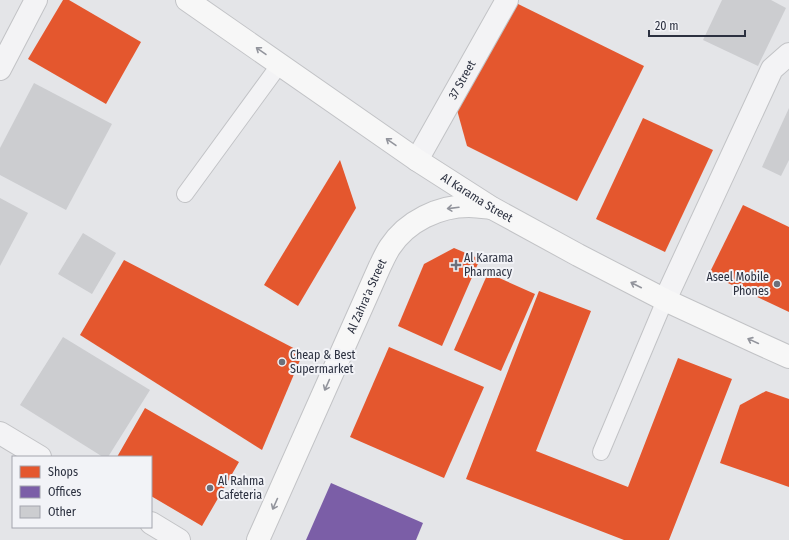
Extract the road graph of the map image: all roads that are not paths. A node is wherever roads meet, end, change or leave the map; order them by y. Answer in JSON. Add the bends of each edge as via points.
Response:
{"nodes":[{"id":1,"x":36,"y":0,"type":"edge"},
{"id":2,"x":187,"y":0,"type":"edge"},
{"id":3,"x":507,"y":0,"type":"edge"},
{"id":4,"x":789,"y":54,"type":"edge"},
{"id":5,"x":280,"y":64,"type":"junction"},
{"id":6,"x":0,"y":69,"type":"edge"},
{"id":7,"x":417,"y":160,"type":"junction"},
{"id":8,"x":185,"y":194,"type":"dead end"},
{"id":9,"x":492,"y":208,"type":"junction"},
{"id":10,"x":666,"y":300,"type":"junction"},
{"id":11,"x":789,"y":357,"type":"edge"},
{"id":12,"x":0,"y":433,"type":"edge"},
{"id":13,"x":601,"y":452,"type":"dead end"},
{"id":14,"x":38,"y":456,"type":"edge"},
{"id":15,"x":152,"y":524,"type":"edge"},
{"id":16,"x":179,"y":540,"type":"edge"},
{"id":17,"x":258,"y":540,"type":"edge"}],
"edges":[{"from":1,"to":6,"type":"street"},
{"from":5,"to":2,"type":"main road","name":"Al Karama Street","one_way":true},
{"from":3,"to":7,"type":"street","name":"37 Street"},
{"from":4,"to":10,"type":"street","via":[[772,69]]},
{"from":7,"to":5,"type":"main road","name":"Al Karama Street","one_way":true},
{"from":5,"to":8,"type":"lane"},
{"from":7,"to":9,"type":"main road","name":"Al Karama Street"},
{"from":10,"to":9,"type":"main road","name":"Al Karama Street","one_way":true},
{"from":9,"to":17,"type":"main road","name":"Al Zahra'a Street","one_way":true,"via":[[446,208],[424,216],[405,229],[390,246]]},
{"from":11,"to":10,"type":"main road","name":"Al Karama Street","one_way":true},
{"from":10,"to":13,"type":"lane"},
{"from":12,"to":14,"type":"street"},
{"from":15,"to":16,"type":"street"}]}
